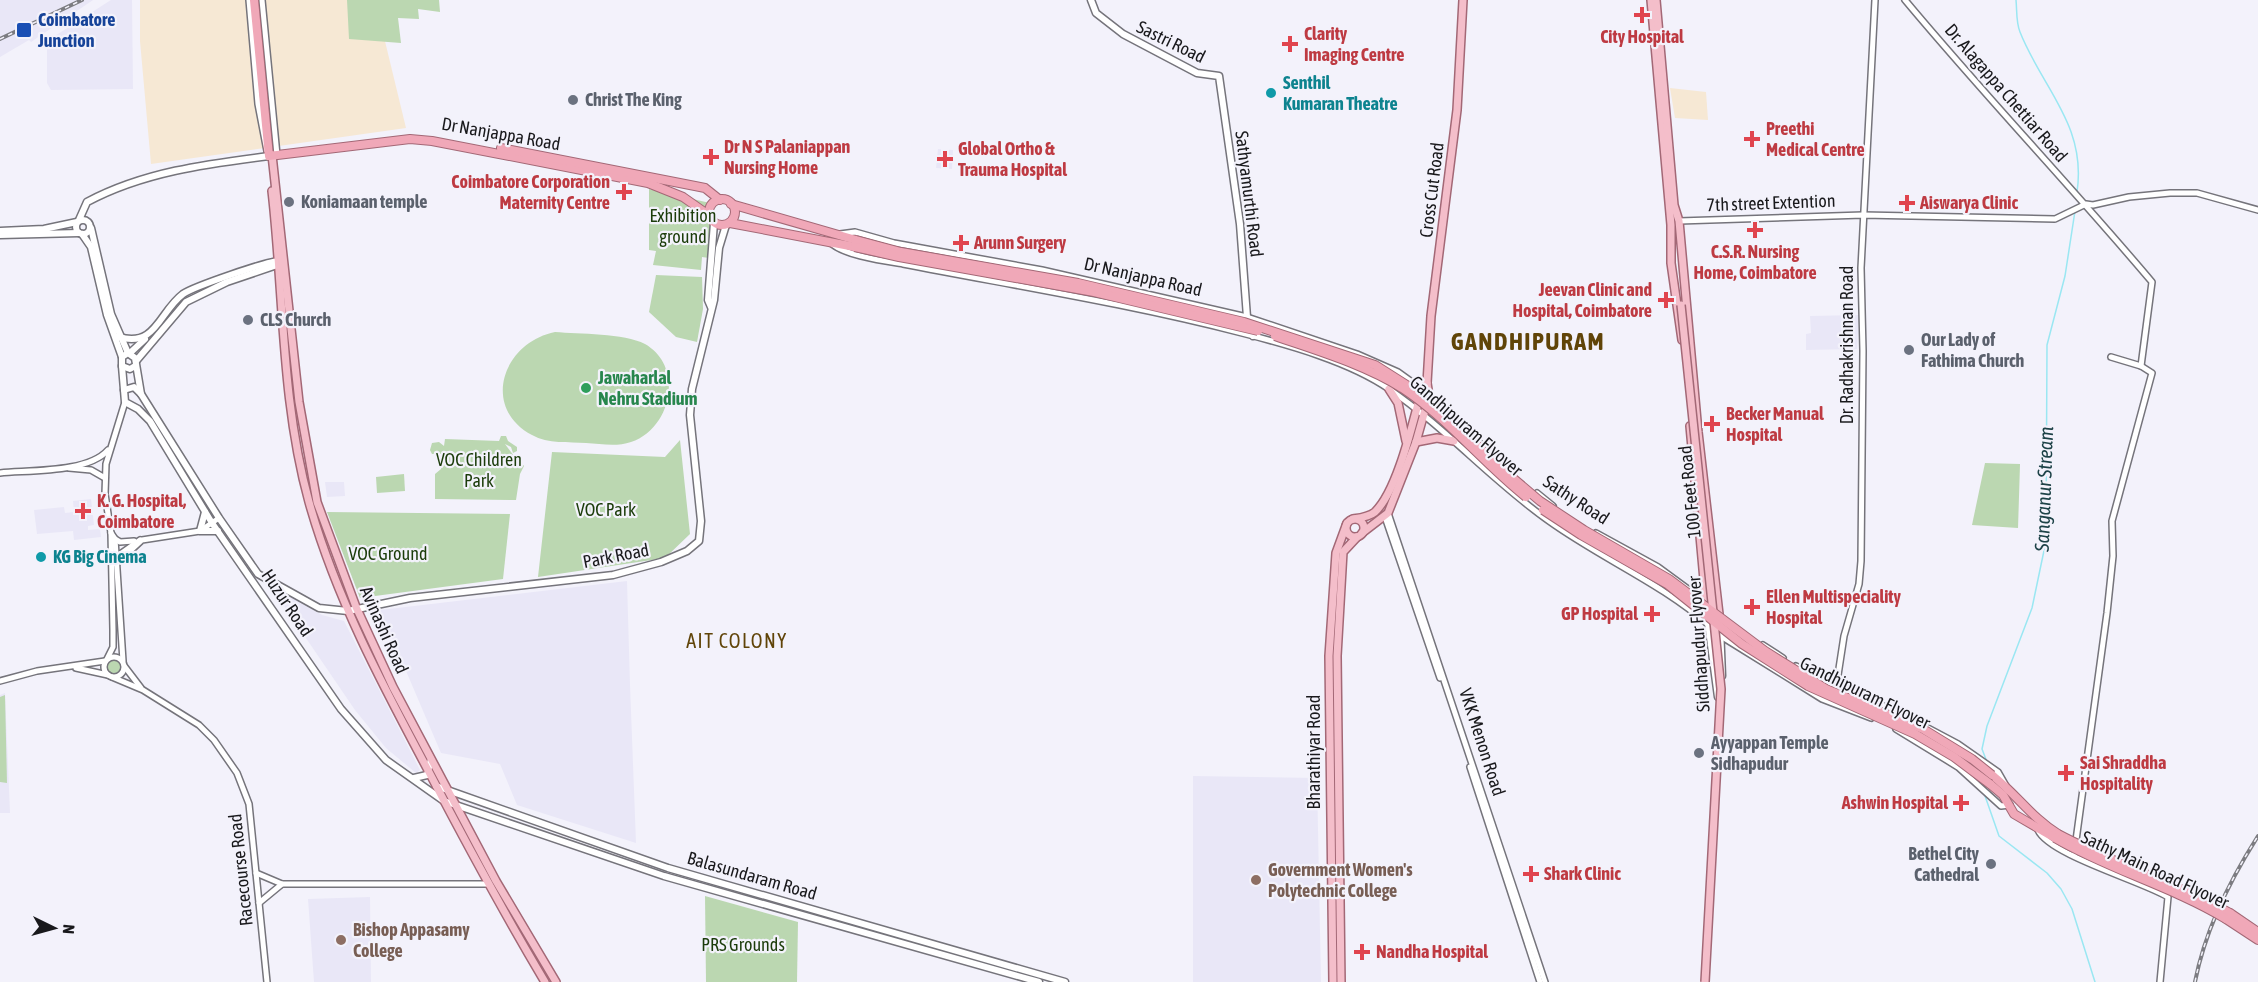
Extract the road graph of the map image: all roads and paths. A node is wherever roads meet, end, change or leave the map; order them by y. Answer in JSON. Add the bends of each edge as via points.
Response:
{"nodes":[{"id":1,"x":251,"y":0,"type":"edge"},
{"id":2,"x":260,"y":0,"type":"edge"},
{"id":3,"x":1091,"y":0,"type":"edge"},
{"id":4,"x":1463,"y":0,"type":"edge"},
{"id":5,"x":1651,"y":0,"type":"edge"},
{"id":6,"x":1656,"y":0,"type":"edge"},
{"id":7,"x":1875,"y":0,"type":"edge"},
{"id":8,"x":1905,"y":0,"type":"edge"},
{"id":9,"x":261,"y":41,"type":"dead end"},
{"id":10,"x":262,"y":50,"type":"dead end"},
{"id":11,"x":1219,"y":76,"type":"joint"},
{"id":12,"x":270,"y":139,"type":"junction"},
{"id":13,"x":273,"y":153,"type":"junction"},
{"id":14,"x":634,"y":177,"type":"junction"},
{"id":15,"x":720,"y":200,"type":"junction"},
{"id":16,"x":87,"y":202,"type":"junction"},
{"id":17,"x":731,"y":204,"type":"junction"},
{"id":18,"x":2085,"y":205,"type":"junction"},
{"id":19,"x":2258,"y":210,"type":"edge"},
{"id":20,"x":1863,"y":215,"type":"junction"},
{"id":21,"x":712,"y":219,"type":"junction"},
{"id":22,"x":78,"y":221,"type":"junction"},
{"id":23,"x":1675,"y":223,"type":"junction"},
{"id":24,"x":728,"y":224,"type":"junction"},
{"id":25,"x":90,"y":225,"type":"junction"},
{"id":26,"x":0,"y":233,"type":"edge"},
{"id":27,"x":80,"y":234,"type":"junction"},
{"id":28,"x":840,"y":234,"type":"junction"},
{"id":29,"x":828,"y":240,"type":"junction"},
{"id":30,"x":855,"y":243,"type":"junction"},
{"id":31,"x":281,"y":263,"type":"junction"},
{"id":32,"x":1681,"y":305,"type":"junction"},
{"id":33,"x":711,"y":307,"type":"junction"},
{"id":34,"x":1247,"y":317,"type":"junction"},
{"id":35,"x":149,"y":334,"type":"junction"},
{"id":36,"x":1253,"y":336,"type":"junction"},
{"id":37,"x":119,"y":337,"type":"junction"},
{"id":38,"x":127,"y":355,"type":"junction"},
{"id":39,"x":2111,"y":357,"type":"dead end"},
{"id":40,"x":135,"y":364,"type":"junction"},
{"id":41,"x":122,"y":366,"type":"junction"},
{"id":42,"x":2141,"y":366,"type":"junction"},
{"id":43,"x":123,"y":374,"type":"junction"},
{"id":44,"x":137,"y":375,"type":"junction"},
{"id":45,"x":1425,"y":386,"type":"junction"},
{"id":46,"x":1389,"y":389,"type":"junction"},
{"id":47,"x":124,"y":390,"type":"junction"},
{"id":48,"x":141,"y":394,"type":"junction"},
{"id":49,"x":1430,"y":396,"type":"junction"},
{"id":50,"x":125,"y":402,"type":"junction"},
{"id":51,"x":1416,"y":411,"type":"junction"},
{"id":52,"x":1424,"y":417,"type":"junction"},
{"id":53,"x":298,"y":421,"type":"junction"},
{"id":54,"x":1454,"y":441,"type":"junction"},
{"id":55,"x":1416,"y":442,"type":"junction"},
{"id":56,"x":1406,"y":443,"type":"junction"},
{"id":57,"x":109,"y":449,"type":"junction"},
{"id":58,"x":62,"y":468,"type":"junction"},
{"id":59,"x":0,"y":473,"type":"edge"},
{"id":60,"x":105,"y":478,"type":"junction"},
{"id":61,"x":206,"y":511,"type":"junction"},
{"id":62,"x":1386,"y":515,"type":"junction"},
{"id":63,"x":219,"y":518,"type":"junction"},
{"id":64,"x":1350,"y":521,"type":"junction"},
{"id":65,"x":212,"y":523,"type":"junction"},
{"id":66,"x":200,"y":531,"type":"junction"},
{"id":67,"x":218,"y":531,"type":"junction"},
{"id":68,"x":111,"y":533,"type":"junction"},
{"id":69,"x":1360,"y":535,"type":"junction"},
{"id":70,"x":115,"y":539,"type":"junction"},
{"id":71,"x":142,"y":540,"type":"junction"},
{"id":72,"x":116,"y":561,"type":"junction"},
{"id":73,"x":257,"y":572,"type":"junction"},
{"id":74,"x":250,"y":577,"type":"junction"},
{"id":75,"x":1706,"y":602,"type":"junction"},
{"id":76,"x":356,"y":607,"type":"junction"},
{"id":77,"x":348,"y":610,"type":"junction"},
{"id":78,"x":1719,"y":614,"type":"junction"},
{"id":79,"x":1708,"y":624,"type":"junction"},
{"id":80,"x":1721,"y":637,"type":"junction"},
{"id":81,"x":106,"y":660,"type":"junction"},
{"id":82,"x":123,"y":662,"type":"junction"},
{"id":83,"x":74,"y":668,"type":"junction"},
{"id":84,"x":111,"y":676,"type":"junction"},
{"id":85,"x":0,"y":681,"type":"edge"},
{"id":86,"x":1836,"y":688,"type":"junction"},
{"id":87,"x":142,"y":690,"type":"junction"},
{"id":88,"x":431,"y":758,"type":"junction"},
{"id":89,"x":1993,"y":772,"type":"junction"},
{"id":90,"x":429,"y":773,"type":"junction"},
{"id":91,"x":413,"y":778,"type":"junction"},
{"id":92,"x":436,"y":786,"type":"junction"},
{"id":93,"x":2007,"y":787,"type":"junction"},
{"id":94,"x":448,"y":790,"type":"junction"},
{"id":95,"x":2019,"y":798,"type":"junction"},
{"id":96,"x":444,"y":801,"type":"junction"},
{"id":97,"x":457,"y":807,"type":"junction"},
{"id":98,"x":2010,"y":807,"type":"junction"},
{"id":99,"x":2027,"y":808,"type":"junction"},
{"id":100,"x":2018,"y":817,"type":"junction"},
{"id":101,"x":2038,"y":830,"type":"junction"},
{"id":102,"x":2056,"y":836,"type":"junction"},
{"id":103,"x":2074,"y":855,"type":"junction"},
{"id":104,"x":256,"y":873,"type":"junction"},
{"id":105,"x":282,"y":884,"type":"junction"},
{"id":106,"x":488,"y":884,"type":"junction"},
{"id":107,"x":749,"y":891,"type":"junction"},
{"id":108,"x":747,"y":899,"type":"junction"},
{"id":109,"x":260,"y":903,"type":"junction"},
{"id":110,"x":2258,"y":932,"type":"edge"},
{"id":111,"x":2258,"y":940,"type":"edge"},
{"id":112,"x":267,"y":982,"type":"edge"},
{"id":113,"x":545,"y":982,"type":"edge"},
{"id":114,"x":556,"y":982,"type":"edge"},
{"id":115,"x":1039,"y":982,"type":"edge"},
{"id":116,"x":1065,"y":982,"type":"edge"},
{"id":117,"x":1333,"y":982,"type":"edge"},
{"id":118,"x":1341,"y":982,"type":"edge"},
{"id":119,"x":1540,"y":982,"type":"edge"},
{"id":120,"x":1545,"y":982,"type":"edge"},
{"id":121,"x":1705,"y":982,"type":"edge"},
{"id":122,"x":2160,"y":982,"type":"edge"}],
"edges":[{"from":1,"to":12,"type":"highway"},
{"from":1,"to":13,"type":"street","via":[[263,143]]},
{"from":2,"to":12,"type":"highway"},
{"from":2,"to":13,"type":"street"},
{"from":3,"to":11,"type":"main road","name":"Sastri Road","via":[[1096,14],[1123,34],[1197,73]]},
{"from":4,"to":45,"type":"main road","name":"Cross Cut Road","via":[[1456,110]]},
{"from":5,"to":23,"type":"main road","name":"100 Feet Road"},
{"from":6,"to":23,"type":"main road","name":"100 Feet Road"},
{"from":7,"to":20,"type":"street","name":"Dr. Radhakrishnan Road"},
{"from":8,"to":18,"type":"street","name":"Dr. Alagappa Chettiar Road"},
{"from":9,"to":10,"type":"main road"},
{"from":11,"to":34,"type":"main road","name":"Sathyamurthi Road"},
{"from":12,"to":13,"type":"highway"},
{"from":13,"to":14,"type":"highway","name":"Dr Nanjappa Road","via":[[409,134]]},
{"from":13,"to":16,"type":"main road","via":[[193,166],[136,182]]},
{"from":13,"to":31,"type":"main road","name":"Avinashi Road"},
{"from":14,"to":15,"type":"highway","name":"Dr Nanjappa Road","via":[[705,189]]},
{"from":14,"to":21,"type":"highway","name":"Dr Nanjappa Road","via":[[668,190]]},
{"from":15,"to":17,"type":"highway"},
{"from":15,"to":21,"type":"highway","via":[[710,207]]},
{"from":16,"to":22,"type":"main road"},
{"from":16,"to":25,"type":"main road"},
{"from":17,"to":24,"type":"highway","via":[[734,216]]},
{"from":17,"to":28,"type":"highway","name":"Dr Nanjappa Road"},
{"from":18,"to":19,"type":"street","name":"7th street Extention","via":[[2129,197],[2197,193]]},
{"from":18,"to":20,"type":"street","name":"7th street Extention","via":[[2055,219]]},
{"from":18,"to":42,"type":"street","name":"Dr. Alagappa Chettiar Road","via":[[2152,282]]},
{"from":20,"to":23,"type":"street","name":"7th street Extention"},
{"from":20,"to":86,"type":"street","name":"Dr. Radhakrishnan Road","via":[[1861,561]]},
{"from":21,"to":24,"type":"highway"},
{"from":21,"to":33,"type":"main road","via":[[708,300]]},
{"from":22,"to":25,"type":"main road"},
{"from":22,"to":26,"type":"main road"},
{"from":22,"to":27,"type":"main road"},
{"from":23,"to":32,"type":"main road","name":"Siddhapudur Flyover"},
{"from":23,"to":32,"type":"main road","name":"Siddhapudur Flyover","via":[[1672,235]]},
{"from":23,"to":75,"type":"main road","name":"100 Feet Road","via":[[1671,263],[1686,375]]},
{"from":23,"to":78,"type":"main road","name":"100 Feet Road"},
{"from":24,"to":29,"type":"highway","name":"Dr Nanjappa Road"},
{"from":24,"to":33,"type":"main road","name":"Park Road","via":[[719,248]]},
{"from":25,"to":27,"type":"main road","via":[[87,234]]},
{"from":25,"to":37,"type":"main road"},
{"from":26,"to":27,"type":"main road"},
{"from":27,"to":38,"type":"main road","via":[[88,240],[107,315]]},
{"from":28,"to":30,"type":"highway","name":"Gandhipuram Flyover"},
{"from":28,"to":34,"type":"street","name":"Dr Nanjappa Road","via":[[855,232],[894,243],[1042,270]]},
{"from":29,"to":30,"type":"highway","name":"Gandhipuram Flyover"},
{"from":29,"to":36,"type":"street","name":"Dr Nanjappa Road","via":[[834,247],[865,256],[1074,294]]},
{"from":30,"to":89,"type":"highway","name":"Gandhipuram Flyover","bridge":true,"via":[[1078,283],[1234,319],[1375,365],[1427,398],[1539,501],[1669,579],[1758,647],[1826,689],[1923,729]]},
{"from":30,"to":98,"type":"highway","name":"Gandhipuram Flyover","bridge":true,"via":[[1222,322],[1372,372],[1410,394],[1537,505],[1667,584],[1742,644],[1808,686],[1936,745],[1990,784]]},
{"from":31,"to":35,"type":"main road","via":[[185,292]]},
{"from":31,"to":40,"type":"main road","via":[[219,285],[186,302]]},
{"from":31,"to":53,"type":"main road","name":"Avinashi Road"},
{"from":32,"to":121,"type":"main road","name":"Siddhapudur Flyover","bridge":true,"via":[[1721,689]]},
{"from":33,"to":76,"type":"main road","name":"Park Road","via":[[690,415],[701,521],[699,541],[662,562],[613,575]]},
{"from":34,"to":36,"type":"main road","name":"Sathyamurthi Road"},
{"from":34,"to":45,"type":"street","name":"Dr Nanjappa Road","via":[[1357,354]]},
{"from":35,"to":37,"type":"main road","via":[[132,340]]},
{"from":35,"to":38,"type":"main road"},
{"from":36,"to":46,"type":"street","name":"Dr Nanjappa Road","via":[[1360,372]]},
{"from":37,"to":38,"type":"main road"},
{"from":38,"to":40,"type":"main road","via":[[134,355]]},
{"from":38,"to":41,"type":"main road"},
{"from":39,"to":42,"type":"street"},
{"from":40,"to":41,"type":"main road","via":[[130,369]]},
{"from":40,"to":44,"type":"main road"},
{"from":41,"to":43,"type":"main road"},
{"from":42,"to":103,"type":"street","via":[[2152,373],[2112,521],[2107,615]]},
{"from":43,"to":44,"type":"main road"},
{"from":43,"to":47,"type":"main road"},
{"from":44,"to":48,"type":"main road"},
{"from":45,"to":49,"type":"main road"},
{"from":45,"to":51,"type":"main road"},
{"from":46,"to":51,"type":"street","name":"Dr Nanjappa Road"},
{"from":46,"to":56,"type":"main road","via":[[1401,410]]},
{"from":47,"to":48,"type":"main road","via":[[134,387]]},
{"from":47,"to":50,"type":"main road"},
{"from":48,"to":63,"type":"main road"},
{"from":49,"to":52,"type":"main road"},
{"from":49,"to":75,"type":"street","name":"Sathy Road","via":[[1540,496],[1581,526],[1658,567]]},
{"from":50,"to":57,"type":"street"},
{"from":50,"to":61,"type":"main road","name":"Huzur Road","via":[[150,421]]},
{"from":51,"to":52,"type":"street","name":"Dr Nanjappa Road"},
{"from":51,"to":56,"type":"main road"},
{"from":52,"to":54,"type":"street","name":"Dr Nanjappa Road"},
{"from":52,"to":55,"type":"main road"},
{"from":53,"to":76,"type":"main road","name":"Avinashi Road","via":[[317,502]]},
{"from":53,"to":77,"type":"main road","name":"Avinashi Road","via":[[309,501]]},
{"from":54,"to":55,"type":"main road","via":[[1437,438]]},
{"from":54,"to":79,"type":"street","name":"Dr Nanjappa Road","via":[[1528,507],[1650,581]]},
{"from":55,"to":62,"type":"main road"},
{"from":56,"to":64,"type":"main road","via":[[1385,498],[1374,512]]},
{"from":57,"to":58,"type":"street","via":[[94,461]]},
{"from":57,"to":60,"type":"street"},
{"from":58,"to":59,"type":"street"},
{"from":58,"to":60,"type":"street","via":[[91,470]]},
{"from":60,"to":68,"type":"street"},
{"from":61,"to":65,"type":"main road","name":"Huzur Road"},
{"from":61,"to":66,"type":"main road"},
{"from":62,"to":69,"type":"main road"},
{"from":62,"to":119,"type":"street","name":"VKK Menon Road"},
{"from":62,"to":120,"type":"street","name":"VKK Menon Road"},
{"from":63,"to":65,"type":"street"},
{"from":63,"to":73,"type":"main road"},
{"from":64,"to":69,"type":"main road","via":[[1362,523]]},
{"from":64,"to":69,"type":"main road","via":[[1347,534]]},
{"from":64,"to":117,"type":"main road","name":"Bharathiyar Road","via":[[1336,553],[1329,656]]},
{"from":65,"to":66,"type":"street"},
{"from":65,"to":67,"type":"main road","name":"Huzur Road"},
{"from":66,"to":67,"type":"main road"},
{"from":66,"to":71,"type":"street"},
{"from":67,"to":74,"type":"main road","name":"Huzur Road"},
{"from":68,"to":70,"type":"street"},
{"from":68,"to":81,"type":"street","via":[[113,640]]},
{"from":69,"to":118,"type":"main road","name":"Bharathiyar Road","via":[[1343,552],[1336,656]]},
{"from":70,"to":71,"type":"street"},
{"from":70,"to":72,"type":"street"},
{"from":71,"to":72,"type":"street"},
{"from":72,"to":82,"type":"street"},
{"from":73,"to":74,"type":"main road"},
{"from":73,"to":77,"type":"main road","via":[[319,608]]},
{"from":74,"to":91,"type":"main road","name":"Huzur Road","via":[[348,716],[386,760]]},
{"from":75,"to":78,"type":"street","name":"Sathy Road"},
{"from":75,"to":79,"type":"main road","name":"100 Feet Road"},
{"from":76,"to":77,"type":"main road"},
{"from":76,"to":88,"type":"main road","name":"Avinashi Road"},
{"from":77,"to":90,"type":"main road","name":"Avinashi Road","via":[[371,664]]},
{"from":78,"to":80,"type":"main road","name":"100 Feet Road"},
{"from":78,"to":86,"type":"street","name":"Sathy Road"},
{"from":79,"to":80,"type":"street","name":"Dr Nanjappa Road"},
{"from":79,"to":121,"type":"main road","name":"100 Feet Road","via":[[1718,702]]},
{"from":80,"to":98,"type":"street","name":"Dr Nanjappa Road","via":[[1822,699],[1881,722],[1922,744],[1958,767],[2001,806]]},
{"from":80,"to":121,"type":"main road","name":"100 Feet Road","via":[[1723,705]]},
{"from":81,"to":82,"type":"street","via":[[115,656]]},
{"from":81,"to":83,"type":"street"},
{"from":81,"to":84,"type":"street","via":[[105,670]]},
{"from":82,"to":84,"type":"street","via":[[123,672]]},
{"from":82,"to":87,"type":"street"},
{"from":83,"to":84,"type":"street","name":"Racecourse Road"},
{"from":83,"to":85,"type":"street","via":[[37,671]]},
{"from":84,"to":87,"type":"street","name":"Racecourse Road"},
{"from":86,"to":89,"type":"street","name":"Sathy Road","via":[[1892,709],[1958,744]]},
{"from":87,"to":104,"type":"street","name":"Racecourse Road","via":[[199,725],[237,773],[249,804]]},
{"from":88,"to":90,"type":"main road"},
{"from":88,"to":94,"type":"main road","name":"Avinashi Road"},
{"from":89,"to":93,"type":"highway","name":"Gandhipuram Flyover"},
{"from":89,"to":93,"type":"street","name":"Sathy Road"},
{"from":90,"to":91,"type":"main road"},
{"from":90,"to":92,"type":"main road","name":"Avinashi Road"},
{"from":91,"to":96,"type":"main road","name":"Huzur Road"},
{"from":92,"to":94,"type":"main road","name":"Balasundaram Road"},
{"from":92,"to":96,"type":"main road","name":"Avinashi Road"},
{"from":93,"to":95,"type":"highway","name":"Gandhipuram Flyover"},
{"from":94,"to":97,"type":"main road","name":"Avinashi Road"},
{"from":94,"to":107,"type":"main road","name":"Balasundaram Road","via":[[668,868]]},
{"from":95,"to":98,"type":"highway"},
{"from":95,"to":99,"type":"highway","name":"Gandhipuram Flyover"},
{"from":96,"to":97,"type":"main road","name":"Huzur Road"},
{"from":96,"to":106,"type":"main road","name":"Avinashi Road"},
{"from":97,"to":108,"type":"main road","name":"Balasundaram Road","via":[[664,876]]},
{"from":97,"to":114,"type":"main road","name":"Avinashi Road"},
{"from":98,"to":100,"type":"highway","name":"Gandhipuram Flyover"},
{"from":99,"to":100,"type":"highway"},
{"from":99,"to":102,"type":"highway","name":"Sathy Main Road Flyover","via":[[2038,823]]},
{"from":100,"to":101,"type":"highway","name":"Sathy Main Road Flyover"},
{"from":101,"to":102,"type":"highway","name":"Sathy Main Road Flyover"},
{"from":101,"to":103,"type":"street"},
{"from":102,"to":110,"type":"highway","name":"Sathy Main Road Flyover","bridge":true,"via":[[2207,900]]},
{"from":102,"to":111,"type":"highway","name":"Sathy Main Road Flyover","bridge":true,"via":[[2114,868],[2198,902]]},
{"from":103,"to":122,"type":"street","via":[[2168,897]]},
{"from":104,"to":105,"type":"street"},
{"from":104,"to":109,"type":"street","name":"Racecourse Road"},
{"from":105,"to":106,"type":"street"},
{"from":105,"to":109,"type":"street"},
{"from":106,"to":113,"type":"main road","name":"Avinashi Road"},
{"from":107,"to":108,"type":"main road"},
{"from":107,"to":116,"type":"main road","name":"Balasundaram Road"},
{"from":108,"to":115,"type":"main road","name":"Balasundaram Road"},
{"from":109,"to":112,"type":"street","name":"Racecourse Road"}]}
